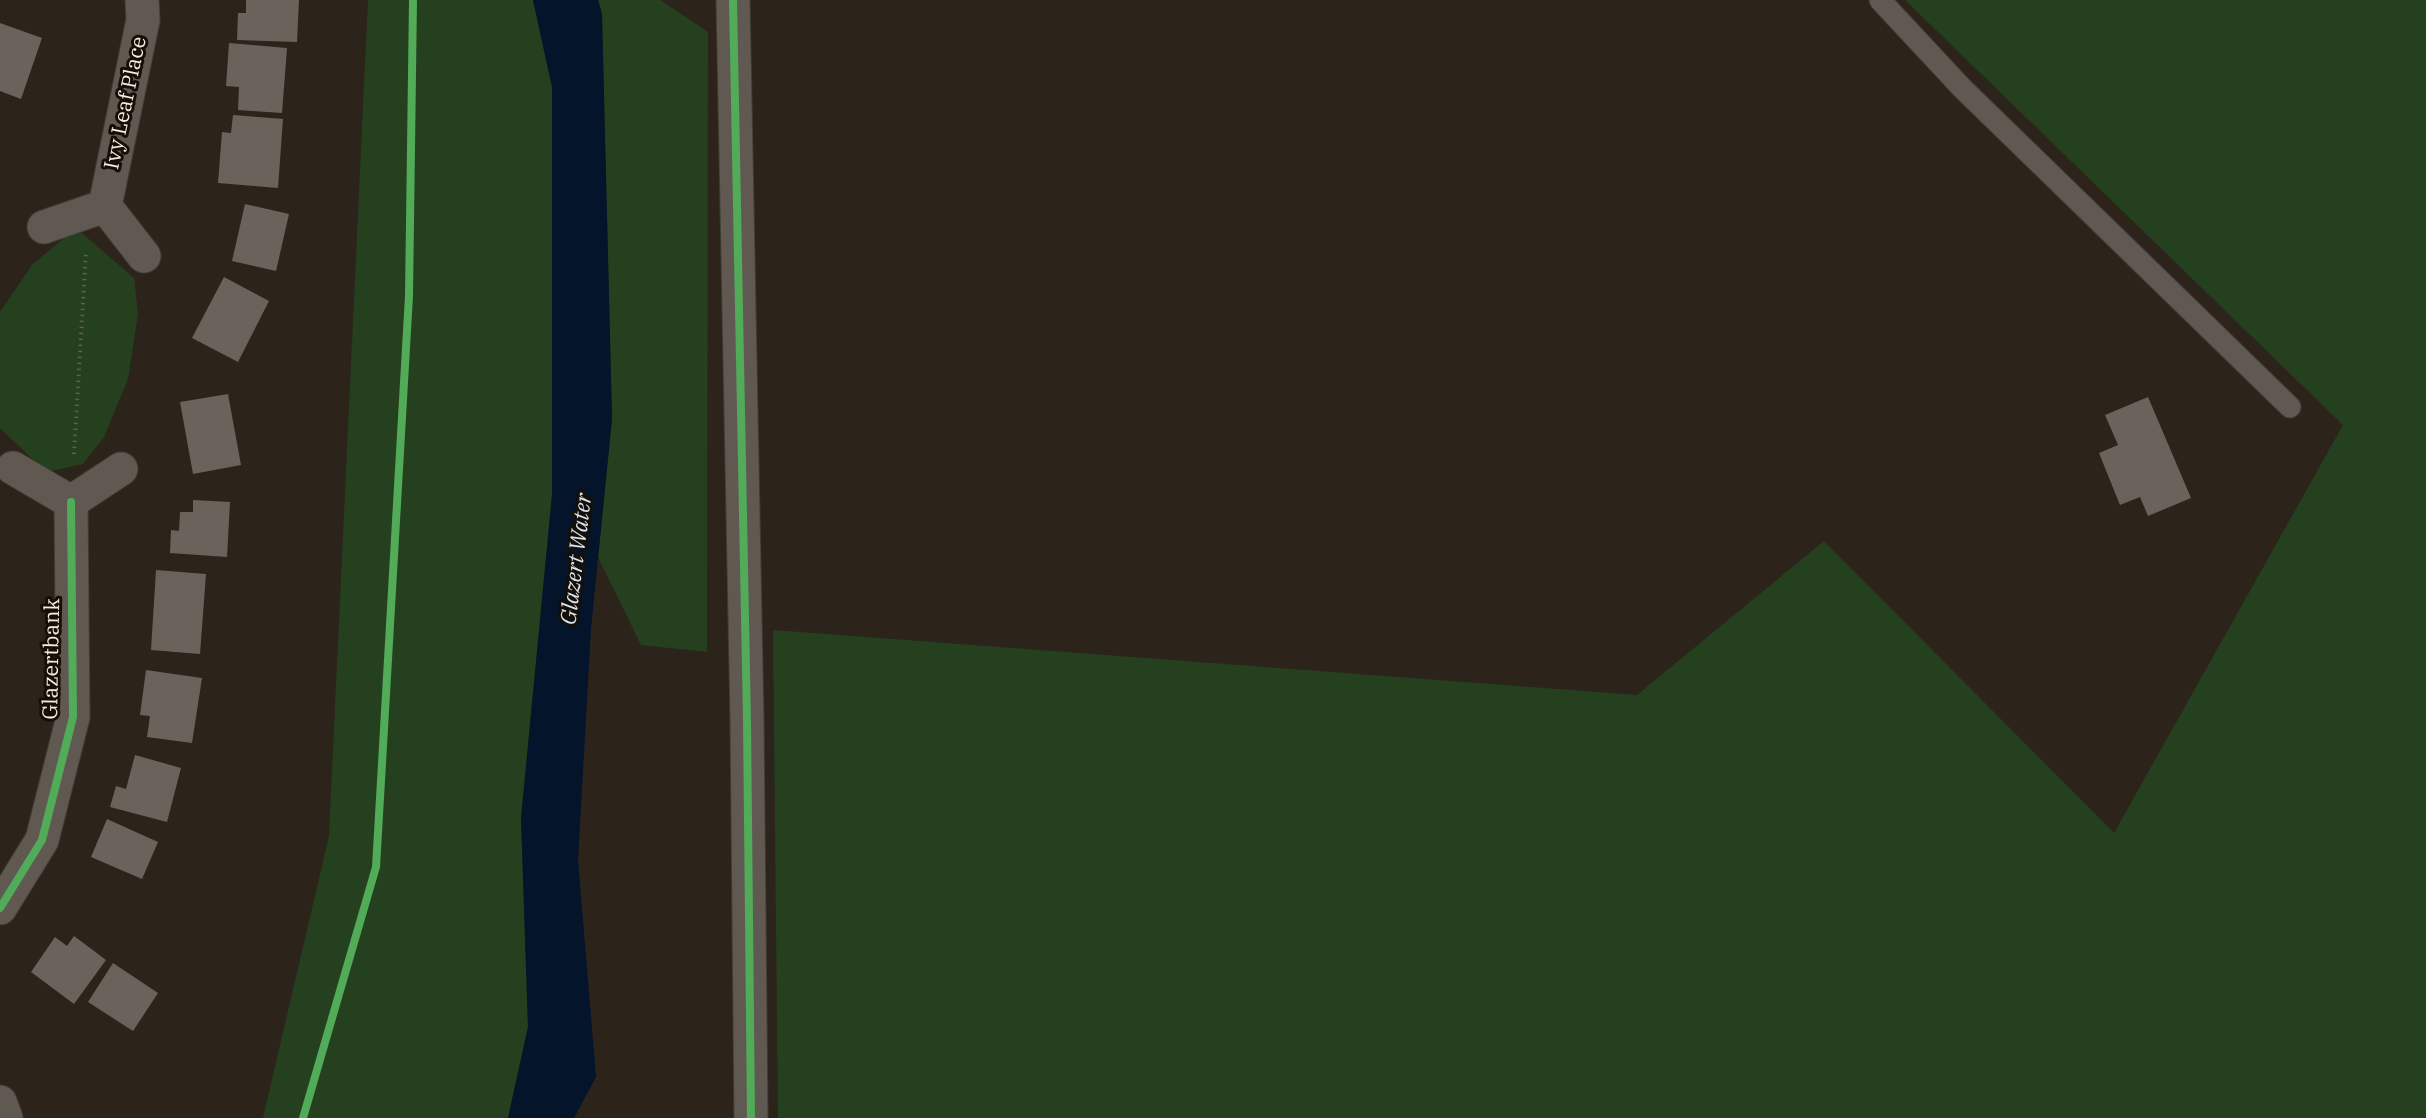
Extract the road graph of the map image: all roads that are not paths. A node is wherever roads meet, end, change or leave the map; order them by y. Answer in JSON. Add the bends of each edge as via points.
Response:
{"nodes":[{"id":1,"x":142,"y":0,"type":"edge"},
{"id":2,"x":734,"y":0,"type":"edge"},
{"id":3,"x":1880,"y":0,"type":"edge"},
{"id":4,"x":105,"y":206,"type":"junction"},
{"id":5,"x":44,"y":227,"type":"dead end"},
{"id":6,"x":144,"y":256,"type":"dead end"},
{"id":7,"x":2290,"y":407,"type":"dead end"},
{"id":8,"x":13,"y":468,"type":"dead end"},
{"id":9,"x":121,"y":469,"type":"dead end"},
{"id":10,"x":70,"y":502,"type":"junction"},
{"id":11,"x":0,"y":908,"type":"edge"},
{"id":12,"x":0,"y":1102,"type":"edge"},
{"id":13,"x":6,"y":1118,"type":"edge"},
{"id":14,"x":751,"y":1118,"type":"edge"}],
"edges":[{"from":1,"to":4,"type":"street","name":"Ivy Leaf Place","via":[[143,20]]},
{"from":2,"to":14,"type":"street"},
{"from":3,"to":7,"type":"lane","via":[[1962,88]]},
{"from":4,"to":5,"type":"street"},
{"from":4,"to":6,"type":"street"},
{"from":8,"to":10,"type":"street"},
{"from":9,"to":10,"type":"street"},
{"from":10,"to":11,"type":"street","name":"Glazertbank","via":[[73,717],[42,840]]},
{"from":12,"to":13,"type":"street"}]}
